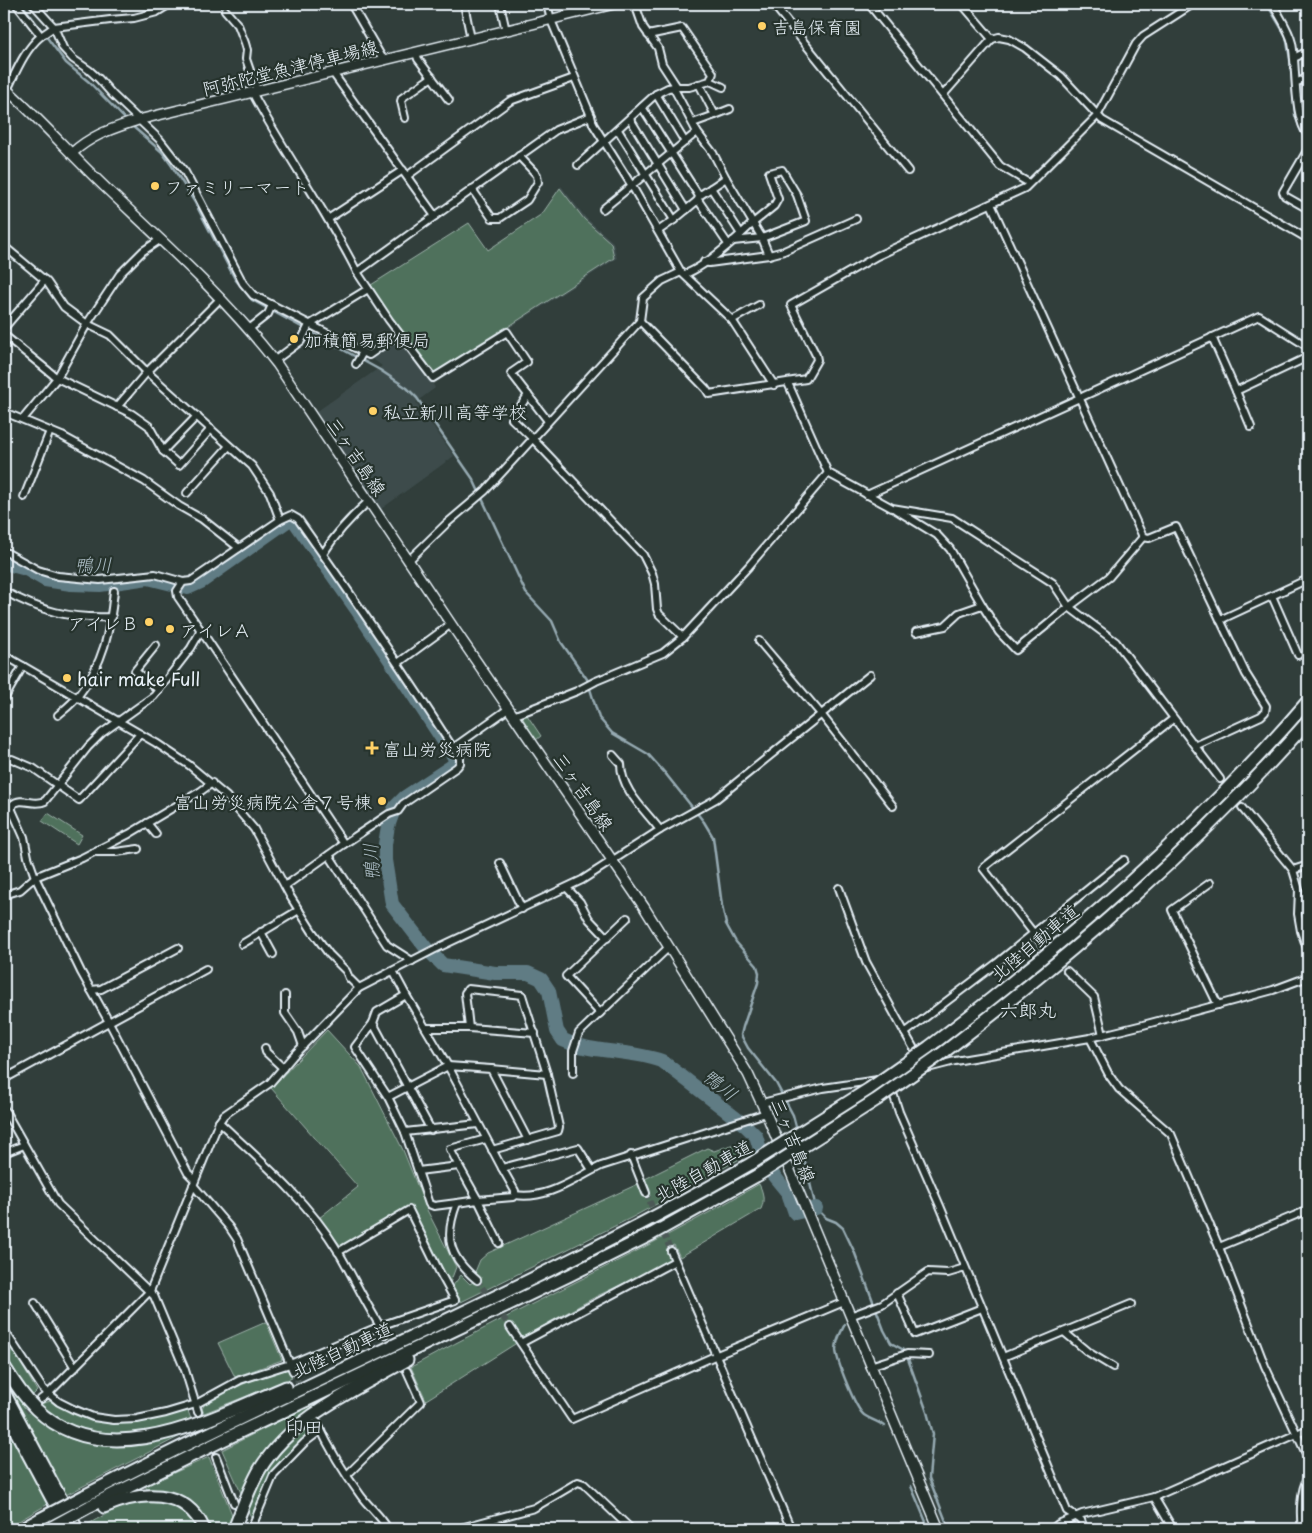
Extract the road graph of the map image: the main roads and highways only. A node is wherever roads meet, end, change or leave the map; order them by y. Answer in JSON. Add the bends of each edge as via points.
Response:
{"nodes":[{"id":1,"x":614,"y":4,"type":"edge"},
{"id":2,"x":5,"y":91,"type":"edge"},
{"id":3,"x":72,"y":154,"type":"junction"},
{"id":4,"x":1308,"y":701,"type":"edge"},
{"id":5,"x":1308,"y":721,"type":"edge"},
{"id":6,"x":494,"y":1312,"type":"junction"},
{"id":7,"x":442,"y":1322,"type":"junction"},
{"id":8,"x":4,"y":1366,"type":"edge"},
{"id":9,"x":4,"y":1392,"type":"edge"},
{"id":10,"x":4,"y":1409,"type":"edge"},
{"id":11,"x":91,"y":1509,"type":"junction"},
{"id":12,"x":22,"y":1529,"type":"edge"},
{"id":13,"x":48,"y":1529,"type":"edge"},
{"id":14,"x":57,"y":1529,"type":"edge"},
{"id":15,"x":68,"y":1529,"type":"edge"},
{"id":16,"x":77,"y":1529,"type":"edge"},
{"id":17,"x":204,"y":1529,"type":"edge"},
{"id":18,"x":234,"y":1529,"type":"edge"},
{"id":19,"x":939,"y":1529,"type":"edge"}],
"edges":[{"from":1,"to":3,"type":"main road","name":"阿弥陀堂魚津停車場線","via":[[138,120],[85,141]]},
{"from":2,"to":3,"type":"main road"},
{"from":3,"to":19,"type":"main road","name":"三ヶ吉島線","via":[[221,298],[274,361],[644,907],[748,1074],[762,1102]]},
{"from":4,"to":7,"type":"highway","name":"北陸自動車道","bridge":true,"via":[[1230,786],[1139,875],[1044,958],[929,1047],[752,1163],[642,1224]]},
{"from":5,"to":6,"type":"highway","name":"北陸自動車道","bridge":true,"via":[[1205,830],[1142,890],[1051,968],[944,1052],[876,1100],[758,1175],[652,1234]]},
{"from":6,"to":11,"type":"highway","name":"北陸自動車道","via":[[232,1435]]},
{"from":6,"to":18,"type":"highway","via":[[340,1398],[298,1427],[261,1468]]},
{"from":7,"to":8,"type":"highway","via":[[236,1408],[181,1428],[127,1440],[98,1440],[59,1425],[36,1409]]},
{"from":7,"to":12,"type":"highway","name":"北陸自動車道","bridge":true,"via":[[218,1427]]},
{"from":9,"to":16,"type":"highway"},
{"from":10,"to":15,"type":"highway"},
{"from":11,"to":13,"type":"highway","name":"北陸自動車道","bridge":true},
{"from":11,"to":14,"type":"highway"},
{"from":11,"to":17,"type":"highway","via":[[138,1496],[161,1496],[189,1509]]}]}
